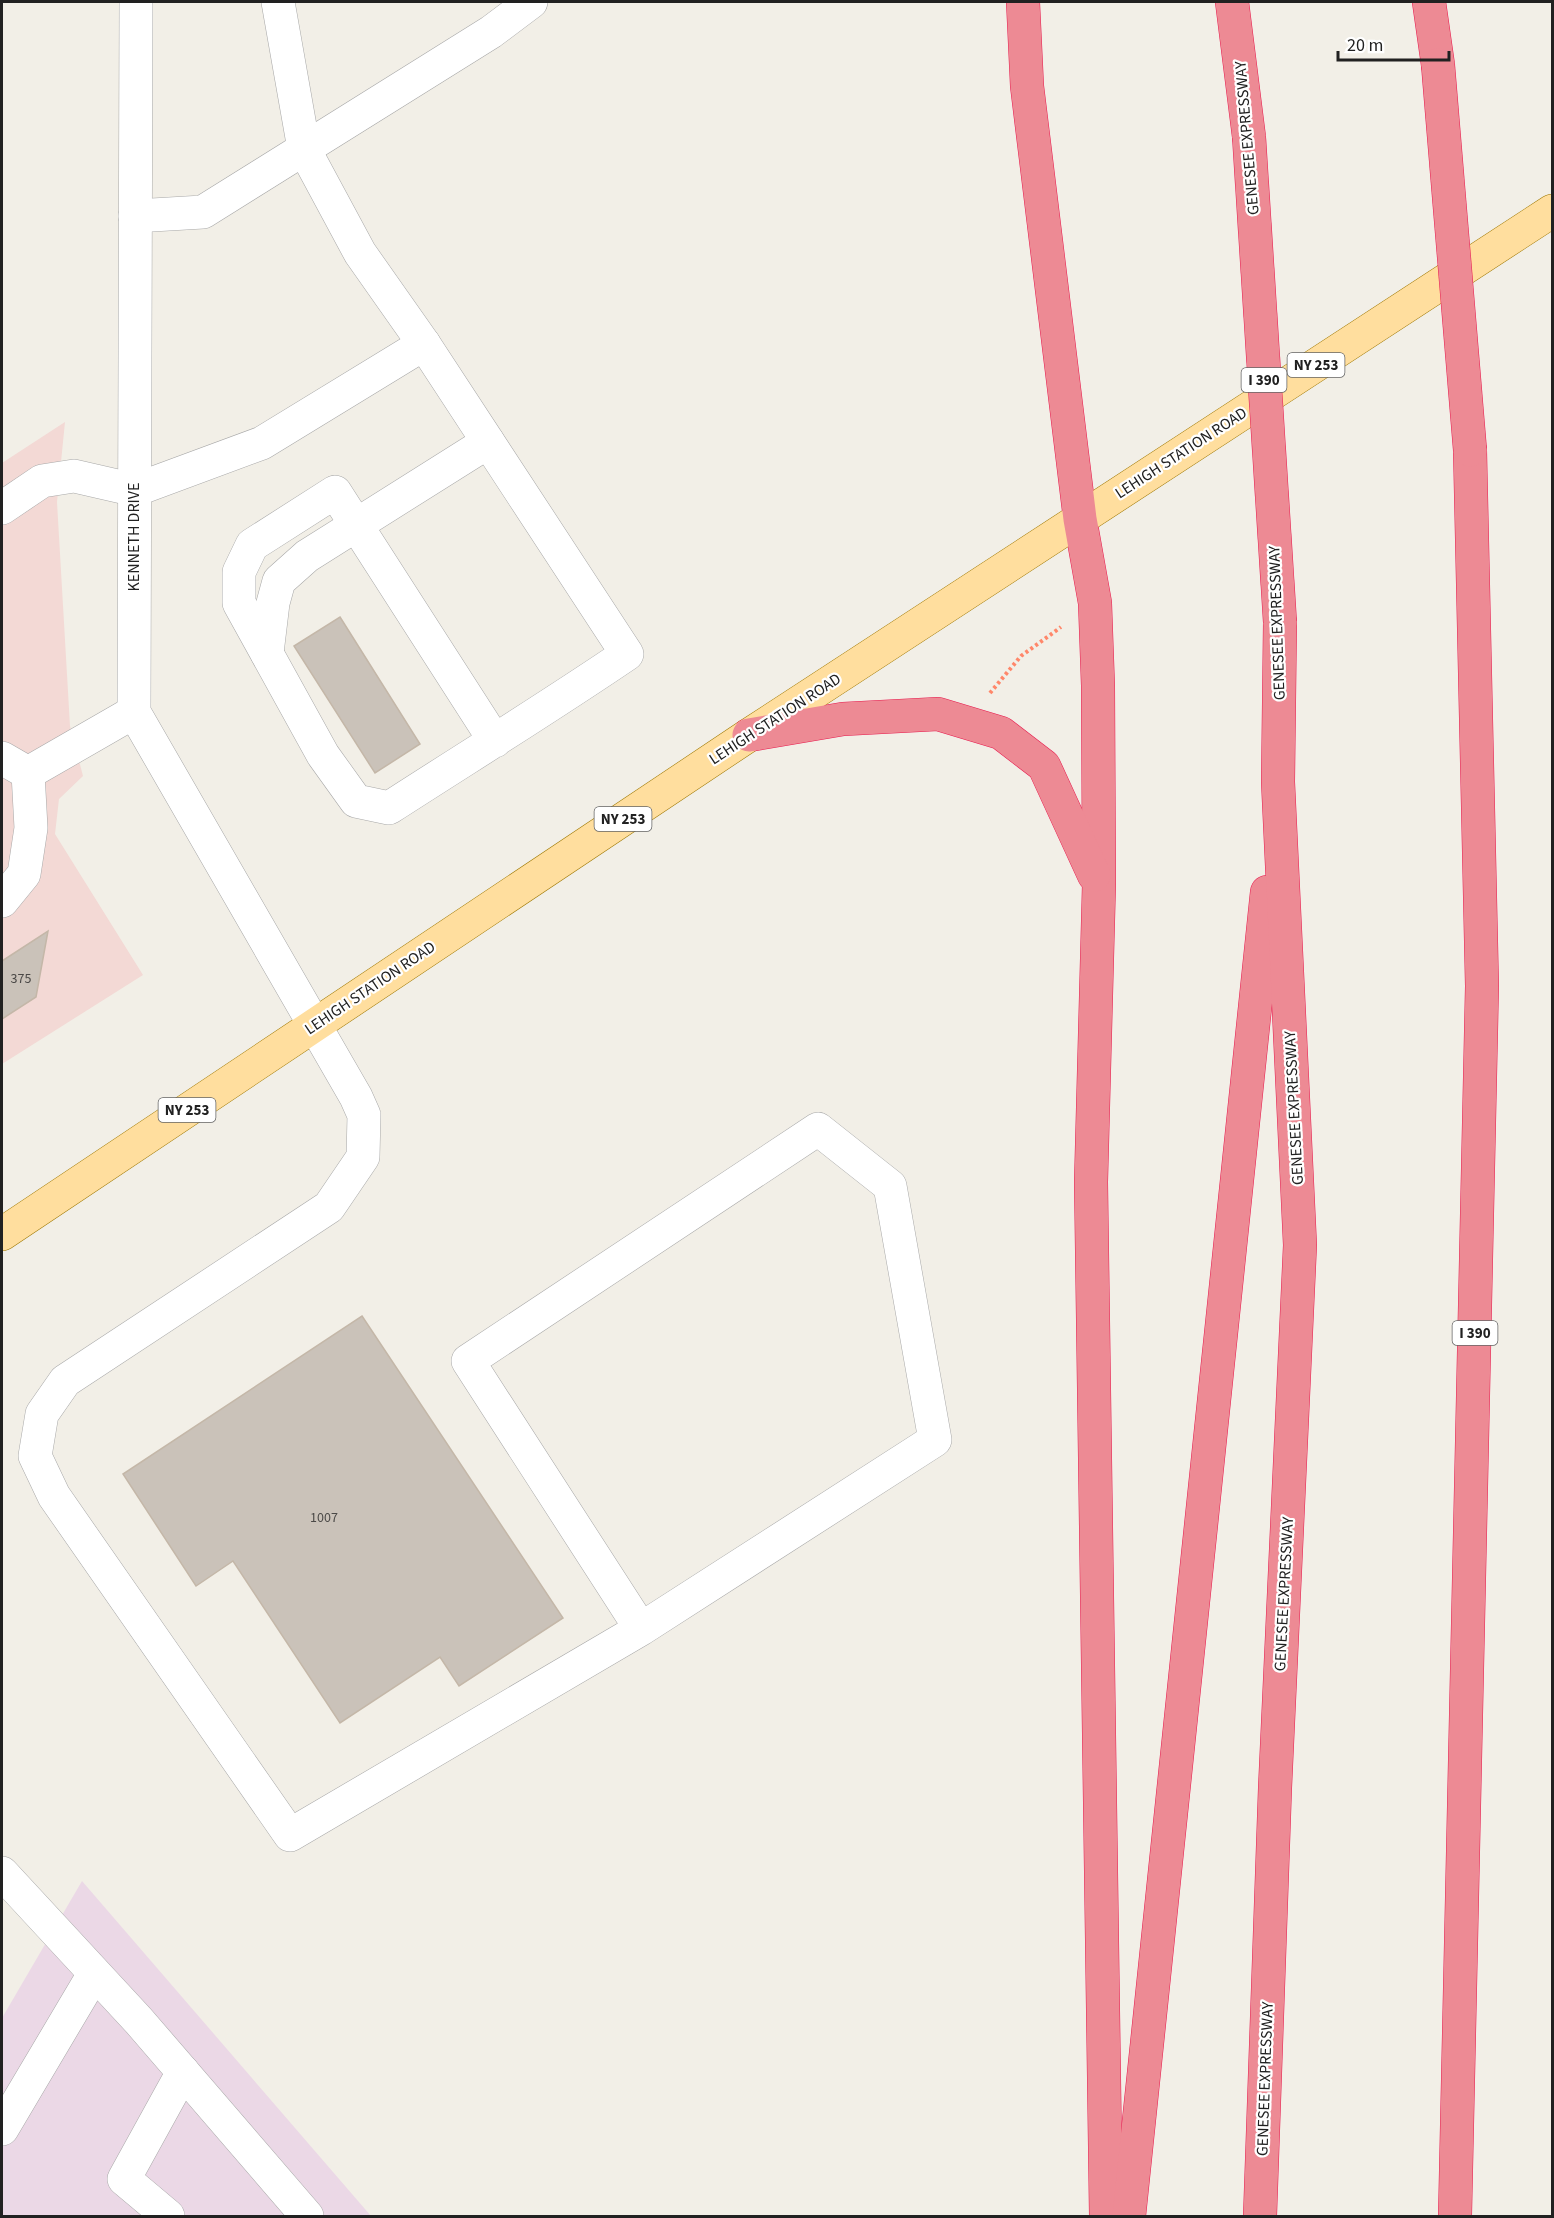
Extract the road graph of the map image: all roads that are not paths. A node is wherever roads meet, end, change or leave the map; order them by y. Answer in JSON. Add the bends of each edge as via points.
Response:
{"nodes":[{"id":1,"x":136,"y":2,"type":"edge"},
{"id":2,"x":278,"y":2,"type":"edge"},
{"id":3,"x":531,"y":2,"type":"edge"},
{"id":4,"x":1023,"y":2,"type":"edge"},
{"id":5,"x":1232,"y":2,"type":"edge"},
{"id":6,"x":1429,"y":2,"type":"edge"},
{"id":7,"x":304,"y":149,"type":"junction"},
{"id":8,"x":1552,"y":211,"type":"edge"},
{"id":9,"x":135,"y":216,"type":"junction"},
{"id":10,"x":424,"y":344,"type":"junction"},
{"id":11,"x":488,"y":442,"type":"junction"},
{"id":12,"x":135,"y":490,"type":"junction"},
{"id":13,"x":2,"y":508,"type":"edge"},
{"id":14,"x":1080,"y":519,"type":"junction"},
{"id":15,"x":357,"y":526,"type":"junction"},
{"id":16,"x":267,"y":653,"type":"junction"},
{"id":17,"x":134,"y":712,"type":"junction"},
{"id":18,"x":749,"y":735,"type":"junction"},
{"id":19,"x":495,"y":741,"type":"junction"},
{"id":20,"x":15,"y":765,"type":"edge"},
{"id":21,"x":1278,"y":782,"type":"junction"},
{"id":22,"x":1099,"y":884,"type":"junction"},
{"id":23,"x":2,"y":902,"type":"edge"},
{"id":24,"x":314,"y":1025,"type":"junction"},
{"id":25,"x":2,"y":1234,"type":"edge"},
{"id":26,"x":641,"y":1629,"type":"junction"},
{"id":27,"x":2,"y":1873,"type":"edge"},
{"id":28,"x":94,"y":1974,"type":"junction"},
{"id":29,"x":183,"y":2072,"type":"junction"},
{"id":30,"x":2,"y":2129,"type":"edge"},
{"id":31,"x":168,"y":2217,"type":"edge"},
{"id":32,"x":307,"y":2217,"type":"edge"},
{"id":33,"x":1106,"y":2217,"type":"edge"},
{"id":34,"x":1129,"y":2217,"type":"edge"},
{"id":35,"x":1260,"y":2217,"type":"edge"},
{"id":36,"x":1455,"y":2217,"type":"edge"}],
"edges":[{"from":1,"to":9,"type":"street","name":"KENNETH DRIVE"},
{"from":2,"to":7,"type":"street"},
{"from":3,"to":7,"type":"street","via":[[492,32]]},
{"from":4,"to":14,"type":"highway","via":[[1027,86]]},
{"from":5,"to":21,"type":"highway","name":"GENESEE EXPRESSWAY","number":"I 390","bridge":true,"via":[[1249,137],[1280,622]]},
{"from":6,"to":36,"type":"highway","number":"I 390","bridge":true,"via":[[1470,450],[1482,986]]},
{"from":7,"to":9,"type":"street","via":[[203,212]]},
{"from":7,"to":10,"type":"street","via":[[360,253]]},
{"from":8,"to":14,"type":"main road","name":"LEHIGH STATION ROAD","number":"NY 253"},
{"from":9,"to":12,"type":"street","name":"KENNETH DRIVE"},
{"from":10,"to":11,"type":"street"},
{"from":10,"to":12,"type":"street","via":[[262,443]]},
{"from":11,"to":15,"type":"street"},
{"from":11,"to":19,"type":"street","via":[[627,654]]},
{"from":12,"to":13,"type":"street","via":[[74,476],[42,481]]},
{"from":12,"to":17,"type":"street","name":"KENNETH DRIVE"},
{"from":14,"to":18,"type":"main road","name":"LEHIGH STATION ROAD","number":"NY 253"},
{"from":14,"to":22,"type":"highway","via":[[1095,603]]},
{"from":15,"to":16,"type":"street","via":[[307,556],[279,581]]},
{"from":15,"to":16,"type":"street","via":[[335,492],[252,545],[239,572],[239,603]]},
{"from":15,"to":19,"type":"street"},
{"from":16,"to":19,"type":"street","via":[[323,755],[356,801],[389,808]]},
{"from":17,"to":20,"type":"street"},
{"from":17,"to":24,"type":"street"},
{"from":18,"to":22,"type":"highway","via":[[843,719],[939,714],[1001,733],[1044,766]]},
{"from":18,"to":24,"type":"main road","name":"LEHIGH STATION ROAD","number":"NY 253"},
{"from":20,"to":23,"type":"street","via":[[32,828],[24,874]]},
{"from":21,"to":34,"type":"highway"},
{"from":21,"to":35,"type":"highway","name":"GENESEE EXPRESSWAY","number":"I 390","via":[[1300,1245]]},
{"from":22,"to":33,"type":"highway","via":[[1091,1182]]},
{"from":24,"to":25,"type":"main road","name":"LEHIGH STATION ROAD","number":"NY 253"},
{"from":24,"to":26,"type":"street","via":[[364,1115],[363,1158],[329,1207],[65,1381],[42,1413],[35,1456],[54,1497],[290,1835]]},
{"from":26,"to":26,"type":"street","via":[[468,1362],[818,1129],[890,1186],[935,1440]]},
{"from":27,"to":28,"type":"street"},
{"from":28,"to":29,"type":"street"},
{"from":28,"to":30,"type":"street"},
{"from":29,"to":31,"type":"street","via":[[124,2179]]},
{"from":29,"to":32,"type":"street"}]}
